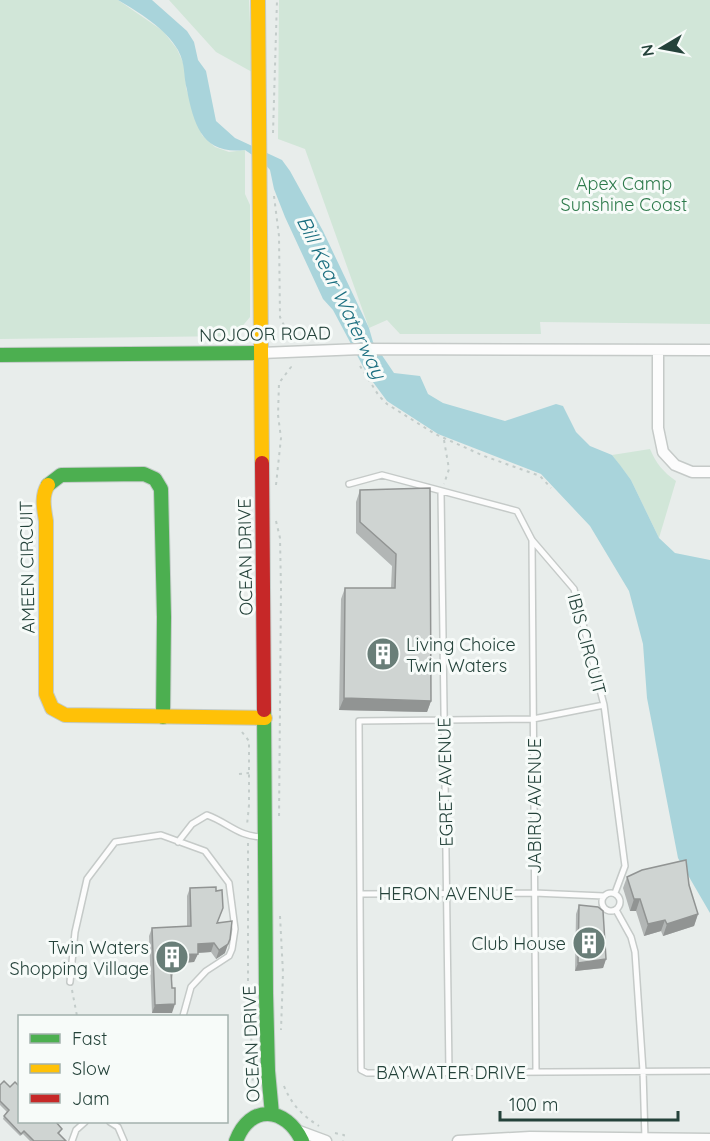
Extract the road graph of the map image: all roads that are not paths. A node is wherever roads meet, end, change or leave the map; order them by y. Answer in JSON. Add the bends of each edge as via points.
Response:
{"nodes":[{"id":1,"x":258,"y":0,"type":"edge"},
{"id":2,"x":658,"y":350,"type":"junction"},
{"id":3,"x":710,"y":350,"type":"edge"},
{"id":4,"x":261,"y":353,"type":"junction"},
{"id":5,"x":0,"y":356,"type":"edge"},
{"id":6,"x":710,"y":472,"type":"edge"},
{"id":7,"x":349,"y":484,"type":"dead end"},
{"id":8,"x":441,"y":492,"type":"junction"},
{"id":9,"x":532,"y":540,"type":"junction"},
{"id":10,"x":604,"y":705,"type":"junction"},
{"id":11,"x":163,"y":717,"type":"junction"},
{"id":12,"x":265,"y":718,"type":"junction"},
{"id":13,"x":445,"y":720,"type":"junction"},
{"id":14,"x":533,"y":720,"type":"junction"},
{"id":15,"x":265,"y":837,"type":"junction"},
{"id":16,"x":178,"y":842,"type":"junction"},
{"id":17,"x":447,"y":893,"type":"junction"},
{"id":18,"x":534,"y":893,"type":"junction"},
{"id":19,"x":615,"y":893,"type":"junction"},
{"id":20,"x":360,"y":894,"type":"junction"},
{"id":21,"x":604,"y":896,"type":"junction"},
{"id":22,"x":616,"y":910,"type":"junction"},
{"id":23,"x":70,"y":982,"type":"road end"},
{"id":24,"x":184,"y":1015,"type":"edge"},
{"id":25,"x":643,"y":1071,"type":"junction"},
{"id":26,"x":710,"y":1071,"type":"edge"},
{"id":27,"x":449,"y":1072,"type":"junction"},
{"id":28,"x":536,"y":1072,"type":"junction"},
{"id":29,"x":272,"y":1114,"type":"junction"},
{"id":30,"x":84,"y":1123,"type":"edge"},
{"id":31,"x":111,"y":1123,"type":"edge"},
{"id":32,"x":300,"y":1136,"type":"edge"},
{"id":33,"x":328,"y":1137,"type":"edge"},
{"id":34,"x":530,"y":1139,"type":"edge"},
{"id":35,"x":710,"y":1139,"type":"edge"},
{"id":36,"x":645,"y":1140,"type":"edge"},
{"id":37,"x":72,"y":1141,"type":"edge"},
{"id":38,"x":124,"y":1141,"type":"edge"},
{"id":39,"x":236,"y":1141,"type":"edge"},
{"id":40,"x":458,"y":1141,"type":"edge"}],
"edges":[{"from":1,"to":4,"type":"street","name":"OCEAN DRIVE"},
{"from":2,"to":3,"type":"street","name":"NOJOOR ROAD"},
{"from":2,"to":4,"type":"street","name":"NOJOOR ROAD","via":[[361,349]]},
{"from":2,"to":6,"type":"street","via":[[658,428],[663,452],[675,465],[692,472]]},
{"from":4,"to":5,"type":"street","name":"NOJOOR ROAD"},
{"from":4,"to":12,"type":"street","name":"OCEAN DRIVE"},
{"from":7,"to":8,"type":"lane","name":"IBIS CIRCUIT","via":[[382,475]]},
{"from":8,"to":9,"type":"lane","name":"IBIS CIRCUIT","via":[[517,511]]},
{"from":8,"to":13,"type":"lane","name":"EGRET AVENUE"},
{"from":9,"to":10,"type":"lane","name":"IBIS CIRCUIT","via":[[574,589]]},
{"from":9,"to":14,"type":"lane","name":"JABIRU AVENUE"},
{"from":10,"to":14,"type":"lane"},
{"from":10,"to":19,"type":"lane","name":"IBIS CIRCUIT","via":[[625,866]]},
{"from":11,"to":11,"type":"street","name":"AMEEN CIRCUIT","via":[[65,715],[54,711],[47,701],[43,499],[45,488],[56,477],[144,474],[161,489]]},
{"from":11,"to":12,"type":"street","name":"AMEEN CIRCUIT"},
{"from":12,"to":15,"type":"street","name":"OCEAN DRIVE"},
{"from":13,"to":14,"type":"lane"},
{"from":13,"to":17,"type":"lane","name":"EGRET AVENUE"},
{"from":13,"to":20,"type":"lane","name":"BAYWATER DRIVE","via":[[359,722]]},
{"from":14,"to":18,"type":"lane","name":"JABIRU AVENUE"},
{"from":15,"to":16,"type":"lane","via":[[247,836],[207,815],[192,824]]},
{"from":15,"to":29,"type":"street","name":"OCEAN DRIVE","via":[[267,1060]]},
{"from":16,"to":23,"type":"lane","via":[[161,835],[115,842],[87,879],[75,932]]},
{"from":16,"to":24,"type":"lane","via":[[205,851],[229,883],[235,929],[229,956],[206,970],[191,987]]},
{"from":17,"to":18,"type":"lane","name":"HERON AVENUE"},
{"from":17,"to":20,"type":"lane","name":"HERON AVENUE"},
{"from":17,"to":27,"type":"lane","name":"EGRET AVENUE"},
{"from":18,"to":21,"type":"lane","name":"HERON AVENUE"},
{"from":18,"to":28,"type":"lane","name":"JABIRU AVENUE"},
{"from":19,"to":21,"type":"lane"},
{"from":19,"to":22,"type":"lane","via":[[621,901]]},
{"from":20,"to":27,"type":"lane","name":"BAYWATER DRIVE","via":[[361,1070]]},
{"from":21,"to":22,"type":"lane","via":[[604,908]]},
{"from":22,"to":25,"type":"lane","via":[[635,952]]},
{"from":25,"to":26,"type":"lane","name":"BAYWATER DRIVE"},
{"from":25,"to":28,"type":"lane","name":"BAYWATER DRIVE"},
{"from":25,"to":36,"type":"lane"},
{"from":27,"to":28,"type":"lane","name":"BAYWATER DRIVE"},
{"from":29,"to":32,"type":"street","via":[[292,1123]]},
{"from":29,"to":39,"type":"street","via":[[250,1119]]},
{"from":30,"to":37,"type":"lane"},
{"from":31,"to":38,"type":"lane","via":[[122,1133]]},
{"from":32,"to":33,"type":"street"},
{"from":34,"to":36,"type":"street"},
{"from":34,"to":40,"type":"street"},
{"from":35,"to":36,"type":"street"}]}
